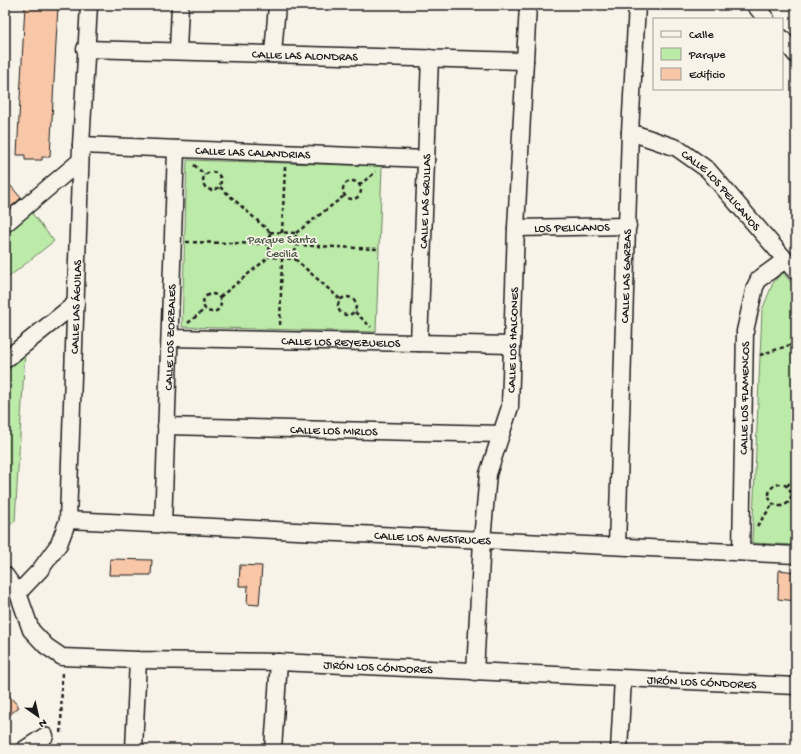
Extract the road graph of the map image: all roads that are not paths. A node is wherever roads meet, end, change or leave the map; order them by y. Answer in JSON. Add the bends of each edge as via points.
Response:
{"nodes":[{"id":1,"x":89,"y":5,"type":"edge"},
{"id":2,"x":180,"y":5,"type":"edge"},
{"id":3,"x":277,"y":5,"type":"edge"},
{"id":4,"x":528,"y":5,"type":"edge"},
{"id":5,"x":637,"y":5,"type":"edge"},
{"id":6,"x":755,"y":5,"type":"edge"},
{"id":7,"x":765,"y":18,"type":"edge"},
{"id":8,"x":783,"y":39,"type":"edge"},
{"id":9,"x":85,"y":49,"type":"junction"},
{"id":10,"x":178,"y":51,"type":"junction"},
{"id":11,"x":273,"y":54,"type":"junction"},
{"id":12,"x":796,"y":54,"type":"edge"},
{"id":13,"x":430,"y":58,"type":"junction"},
{"id":14,"x":525,"y":61,"type":"junction"},
{"id":15,"x":630,"y":132,"type":"junction"},
{"id":16,"x":176,"y":149,"type":"junction"},
{"id":17,"x":80,"y":153,"type":"junction"},
{"id":18,"x":426,"y":159,"type":"junction"},
{"id":19,"x":5,"y":224,"type":"edge"},
{"id":20,"x":628,"y":226,"type":"junction"},
{"id":21,"x":516,"y":228,"type":"junction"},
{"id":22,"x":785,"y":260,"type":"junction"},
{"id":23,"x":796,"y":272,"type":"edge"},
{"id":24,"x":76,"y":303,"type":"junction"},
{"id":25,"x":170,"y":338,"type":"junction"},
{"id":26,"x":419,"y":343,"type":"junction"},
{"id":27,"x":512,"y":345,"type":"junction"},
{"id":28,"x":5,"y":360,"type":"edge"},
{"id":29,"x":166,"y":426,"type":"junction"},
{"id":30,"x":501,"y":434,"type":"junction"},
{"id":31,"x":68,"y":520,"type":"junction"},
{"id":32,"x":163,"y":524,"type":"junction"},
{"id":33,"x":482,"y":540,"type":"junction"},
{"id":34,"x":617,"y":546,"type":"junction"},
{"id":35,"x":741,"y":552,"type":"junction"},
{"id":36,"x":796,"y":555,"type":"edge"},
{"id":37,"x":5,"y":575,"type":"edge"},
{"id":38,"x":18,"y":593,"type":"junction"},
{"id":39,"x":138,"y":660,"type":"junction"},
{"id":40,"x":279,"y":662,"type":"junction"},
{"id":41,"x":475,"y":672,"type":"junction"},
{"id":42,"x":623,"y":679,"type":"junction"},
{"id":43,"x":796,"y":686,"type":"edge"},
{"id":44,"x":53,"y":735,"type":"road end"},
{"id":45,"x":25,"y":749,"type":"edge"},
{"id":46,"x":134,"y":749,"type":"edge"},
{"id":47,"x":272,"y":749,"type":"edge"},
{"id":48,"x":619,"y":749,"type":"edge"}],
"edges":[{"from":1,"to":9,"type":"street","name":"CALLE LAS ÁGUILAS"},
{"from":2,"to":10,"type":"street"},
{"from":3,"to":11,"type":"street"},
{"from":4,"to":14,"type":"street","name":"CALLE LOS HALCONES"},
{"from":5,"to":15,"type":"street","name":"CALLE LAS GARZAS"},
{"from":6,"to":7,"type":"street"},
{"from":8,"to":12,"type":"street"},
{"from":9,"to":10,"type":"street","name":"CALLE LAS ALONDRAS"},
{"from":9,"to":17,"type":"street","name":"CALLE LAS ÁGUILAS"},
{"from":10,"to":11,"type":"street","name":"CALLE LAS ALONDRAS"},
{"from":11,"to":13,"type":"street","name":"CALLE LAS ALONDRAS"},
{"from":13,"to":14,"type":"street","name":"CALLE LAS ALONDRAS"},
{"from":13,"to":18,"type":"street","name":"CALLE LAS GRULLAS"},
{"from":14,"to":21,"type":"street","name":"CALLE LOS HALCONES"},
{"from":15,"to":20,"type":"street","name":"CALLE LAS GARZAS"},
{"from":15,"to":22,"type":"street","name":"CALLE LOS PELICANOS","via":[[677,148],[708,170]]},
{"from":16,"to":17,"type":"street","name":"CALLE LAS CALANDRIAS"},
{"from":16,"to":18,"type":"street","name":"CALLE LAS CALANDRIAS"},
{"from":16,"to":25,"type":"street","name":"CALLE LOS ZORZALES"},
{"from":17,"to":19,"type":"street"},
{"from":17,"to":24,"type":"street","name":"CALLE LAS ÁGUILAS"},
{"from":18,"to":26,"type":"street","name":"CALLE LAS GRULLAS"},
{"from":20,"to":21,"type":"street","name":"LOS PELICANOS"},
{"from":20,"to":34,"type":"street","name":"CALLE LAS GARZAS"},
{"from":21,"to":27,"type":"street","name":"CALLE LOS HALCONES"},
{"from":22,"to":23,"type":"street","name":"CALLE LOS PELICANOS"},
{"from":22,"to":35,"type":"street","name":"CALLE LOS FLAMENCOS","via":[[760,279],[755,287],[744,331]]},
{"from":24,"to":28,"type":"street"},
{"from":24,"to":31,"type":"street","name":"CALLE LAS ÁGUILAS"},
{"from":25,"to":26,"type":"street","name":"CALLE LOS REYEZUELOS"},
{"from":25,"to":29,"type":"street","name":"CALLE LOS ZORZALES"},
{"from":26,"to":27,"type":"street","name":"CALLE LOS REYEZUELOS"},
{"from":27,"to":30,"type":"street","name":"CALLE LOS HALCONES","via":[[510,407]]},
{"from":29,"to":30,"type":"street","name":"CALLE LOS MIRLOS"},
{"from":29,"to":32,"type":"street","name":"CALLE LOS ZORZALES"},
{"from":30,"to":33,"type":"street","name":"CALLE LOS HALCONES","via":[[488,474]]},
{"from":31,"to":32,"type":"street","name":"CALLE LOS AVESTRUCES"},
{"from":31,"to":38,"type":"street","name":"CALLE LAS ÁGUILAS","via":[[59,544],[40,570]]},
{"from":32,"to":33,"type":"street","name":"CALLE LOS AVESTRUCES"},
{"from":33,"to":34,"type":"street","name":"CALLE LOS AVESTRUCES"},
{"from":33,"to":41,"type":"street","name":"CALLE LOS HALCONES"},
{"from":34,"to":35,"type":"street","name":"CALLE LOS AVESTRUCES"},
{"from":35,"to":36,"type":"street","name":"CALLE LOS AVESTRUCES"},
{"from":37,"to":38,"type":"street"},
{"from":38,"to":39,"type":"street","name":"JIRÓN LOS CÓNDORES","via":[[31,630],[46,646],[62,657]]},
{"from":39,"to":40,"type":"street","name":"JIRÓN LOS CÓNDORES"},
{"from":39,"to":46,"type":"street"},
{"from":40,"to":41,"type":"street","name":"JIRÓN LOS CÓNDORES"},
{"from":40,"to":47,"type":"street"},
{"from":41,"to":42,"type":"street","name":"JIRÓN LOS CÓNDORES"},
{"from":42,"to":43,"type":"street","name":"JIRÓN LOS CÓNDORES"},
{"from":42,"to":48,"type":"street"},
{"from":44,"to":45,"type":"street"}]}
